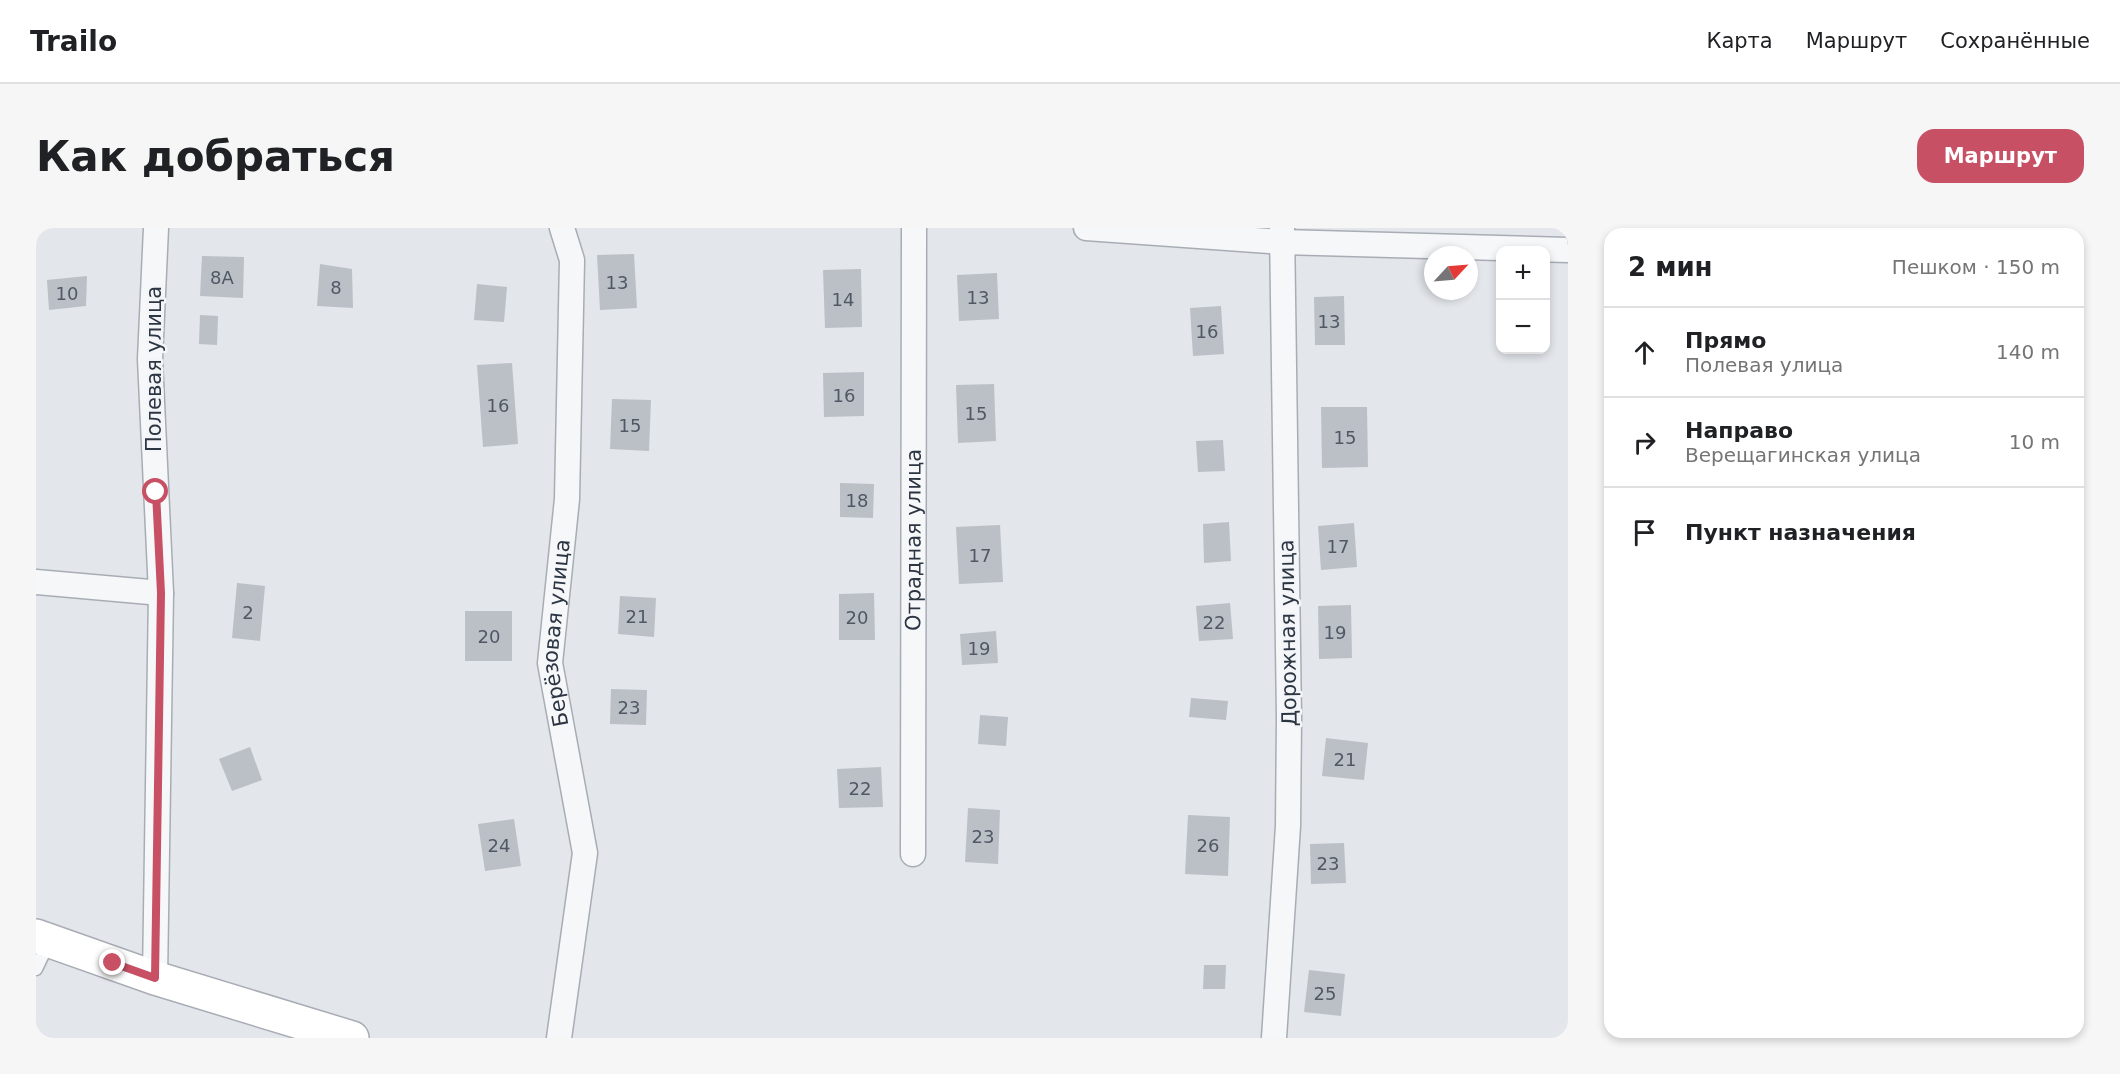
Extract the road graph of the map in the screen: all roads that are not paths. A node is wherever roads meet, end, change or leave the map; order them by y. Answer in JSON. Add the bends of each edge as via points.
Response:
{"nodes":[{"id":1,"x":156,"y":228,"type":"edge"},
{"id":2,"x":562,"y":228,"type":"edge"},
{"id":3,"x":914,"y":228,"type":"edge"},
{"id":4,"x":1086,"y":228,"type":"edge"},
{"id":5,"x":1282,"y":235,"type":"edge"},
{"id":6,"x":1568,"y":250,"type":"edge"},
{"id":7,"x":36,"y":582,"type":"edge"},
{"id":8,"x":161,"y":593,"type":"junction"},
{"id":9,"x":913,"y":854,"type":"dead end"},
{"id":10,"x":41,"y":949,"type":"edge"},
{"id":11,"x":155,"y":978,"type":"junction"},
{"id":12,"x":352,"y":1038,"type":"edge"},
{"id":13,"x":559,"y":1038,"type":"edge"},
{"id":14,"x":1274,"y":1038,"type":"edge"}],
"edges":[{"from":1,"to":8,"type":"street","name":"Полевая улица","via":[[150,359]]},
{"from":2,"to":13,"type":"street","name":"Берёзовая улица","via":[[572,260],[567,499],[550,663],[585,853]]},
{"from":3,"to":9,"type":"street","name":"Отрадная улица"},
{"from":4,"to":5,"type":"street"},
{"from":5,"to":6,"type":"street"},
{"from":5,"to":14,"type":"street","name":"Дорожная улица","via":[[1289,729],[1288,826]]},
{"from":7,"to":8,"type":"street"},
{"from":8,"to":11,"type":"street","name":"Полевая улица"},
{"from":10,"to":11,"type":"main road"},
{"from":11,"to":12,"type":"main road"}]}
